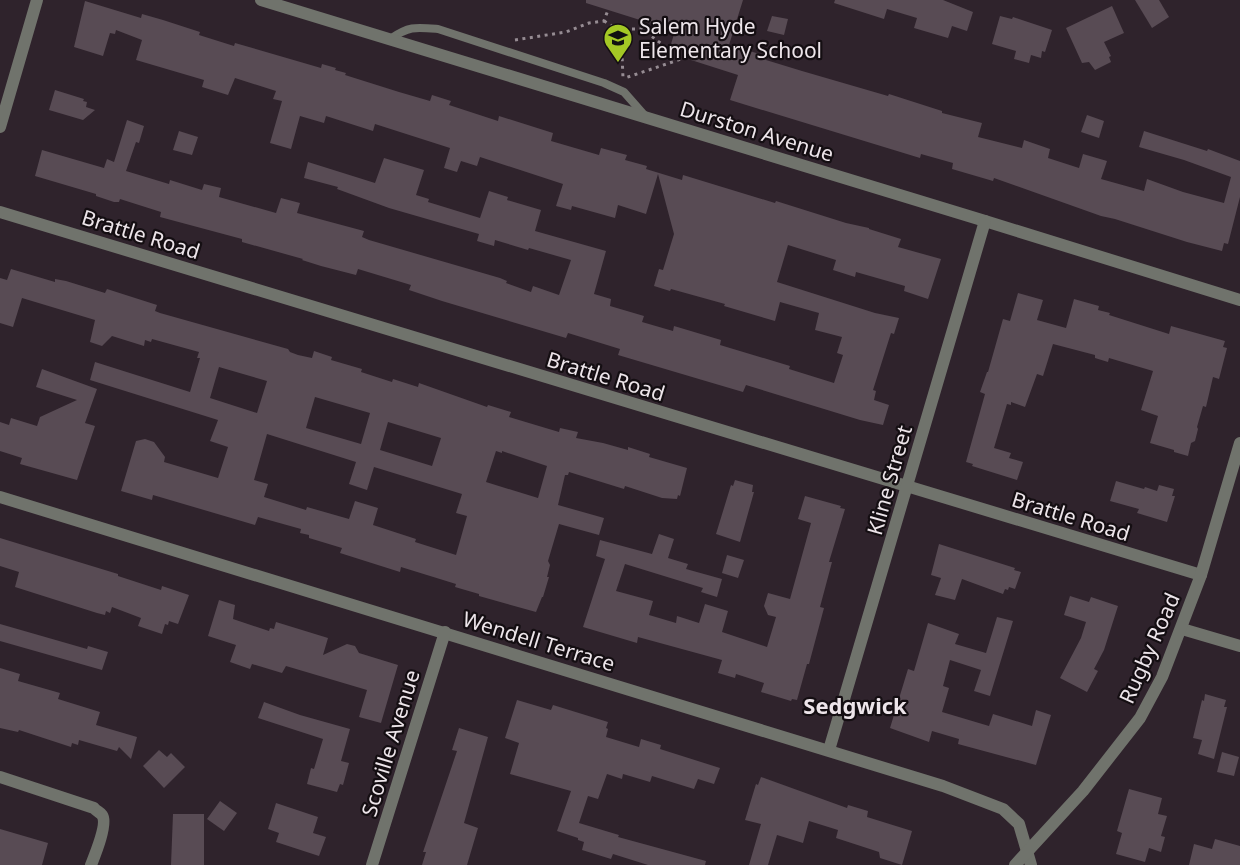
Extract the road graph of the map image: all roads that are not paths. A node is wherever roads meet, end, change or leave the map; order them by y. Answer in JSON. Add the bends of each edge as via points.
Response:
{"nodes":[{"id":1,"x":37,"y":0,"type":"edge"},
{"id":2,"x":261,"y":0,"type":"edge"},
{"id":3,"x":390,"y":39,"type":"junction"},
{"id":4,"x":647,"y":118,"type":"junction"},
{"id":5,"x":0,"y":127,"type":"edge"},
{"id":6,"x":0,"y":212,"type":"edge"},
{"id":7,"x":985,"y":221,"type":"junction"},
{"id":8,"x":1240,"y":300,"type":"edge"},
{"id":9,"x":1240,"y":443,"type":"edge"},
{"id":10,"x":907,"y":487,"type":"junction"},
{"id":11,"x":0,"y":497,"type":"edge"},
{"id":12,"x":1201,"y":575,"type":"junction"},
{"id":13,"x":1182,"y":629,"type":"junction"},
{"id":14,"x":445,"y":632,"type":"junction"},
{"id":15,"x":1240,"y":646,"type":"edge"},
{"id":16,"x":829,"y":750,"type":"junction"},
{"id":17,"x":0,"y":777,"type":"edge"},
{"id":18,"x":1028,"y":859,"type":"edge"},
{"id":19,"x":91,"y":865,"type":"edge"},
{"id":20,"x":372,"y":865,"type":"edge"},
{"id":21,"x":1015,"y":865,"type":"edge"}],
"edges":[{"from":1,"to":5,"type":"street"},
{"from":2,"to":3,"type":"street","name":"Durston Avenue"},
{"from":3,"to":4,"type":"street","name":"Durston Avenue"},
{"from":3,"to":4,"type":"lane","via":[[414,26],[438,29],[604,83],[624,92]]},
{"from":4,"to":7,"type":"street","name":"Durston Avenue"},
{"from":6,"to":10,"type":"street","name":"Brattle Road"},
{"from":7,"to":8,"type":"street","name":"Durston Avenue"},
{"from":7,"to":10,"type":"street","name":"Kline Street"},
{"from":9,"to":12,"type":"street","name":"Rugby Road"},
{"from":10,"to":12,"type":"street","name":"Brattle Road"},
{"from":10,"to":16,"type":"street","name":"Kline Street"},
{"from":11,"to":14,"type":"street","name":"Wendell Terrace"},
{"from":12,"to":13,"type":"street","name":"Rugby Road"},
{"from":13,"to":15,"type":"street"},
{"from":13,"to":18,"type":"street","name":"Rugby Road","via":[[1140,718]]},
{"from":14,"to":16,"type":"street","name":"Wendell Terrace"},
{"from":14,"to":20,"type":"street","name":"Scoville Avenue"},
{"from":16,"to":18,"type":"street","name":"Wendell Terrace","via":[[1003,809],[1019,824]]},
{"from":17,"to":19,"type":"street","via":[[94,808],[102,815],[104,820]]},
{"from":18,"to":21,"type":"street","name":"Rugby Road"}]}
